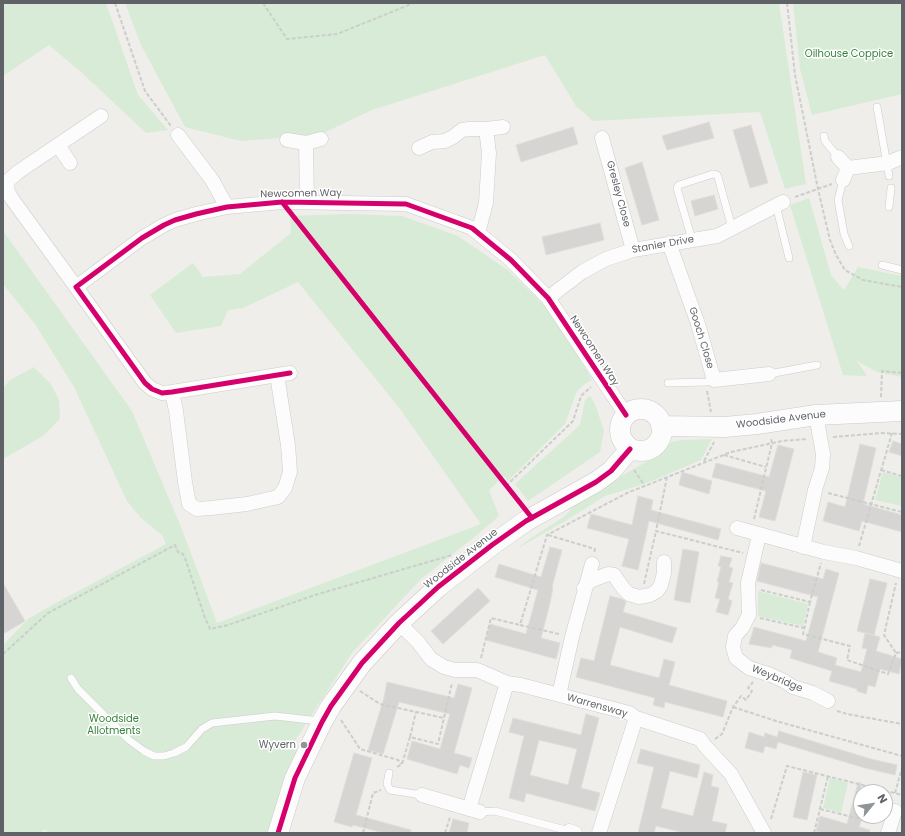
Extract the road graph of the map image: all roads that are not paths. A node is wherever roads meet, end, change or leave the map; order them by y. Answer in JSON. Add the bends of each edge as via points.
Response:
{"nodes":[{"id":1,"x":877,"y":107,"type":"dead end"},
{"id":2,"x":101,"y":116,"type":"dead end"},
{"id":3,"x":503,"y":127,"type":"dead end"},
{"id":4,"x":486,"y":129,"type":"junction"},
{"id":5,"x":178,"y":135,"type":"road end"},
{"id":6,"x":824,"y":136,"type":"dead end"},
{"id":7,"x":602,"y":138,"type":"dead end"},
{"id":8,"x":321,"y":139,"type":"dead end"},
{"id":9,"x":287,"y":140,"type":"dead end"},
{"id":10,"x":306,"y":143,"type":"junction"},
{"id":11,"x":58,"y":145,"type":"junction"},
{"id":12,"x":419,"y":148,"type":"dead end"},
{"id":13,"x":838,"y":157,"type":"joint"},
{"id":14,"x":902,"y":158,"type":"edge"},
{"id":15,"x":70,"y":163,"type":"dead end"},
{"id":16,"x":889,"y":170,"type":"junction"},
{"id":17,"x":845,"y":174,"type":"junction"},
{"id":18,"x":891,"y":188,"type":"dead end"},
{"id":19,"x":307,"y":202,"type":"junction"},
{"id":20,"x":780,"y":203,"type":"joint"},
{"id":21,"x":227,"y":207,"type":"junction"},
{"id":22,"x":889,"y":207,"type":"dead end"},
{"id":23,"x":732,"y":228,"type":"junction"},
{"id":24,"x":478,"y":233,"type":"junction"},
{"id":25,"x":692,"y":240,"type":"junction"},
{"id":26,"x":669,"y":243,"type":"junction"},
{"id":27,"x":849,"y":246,"type":"dead end"},
{"id":28,"x":633,"y":250,"type":"junction"},
{"id":29,"x":789,"y":258,"type":"dead end"},
{"id":30,"x":882,"y":266,"type":"dead end"},
{"id":31,"x":902,"y":270,"type":"edge"},
{"id":32,"x":76,"y":287,"type":"junction"},
{"id":33,"x":548,"y":298,"type":"junction"},
{"id":34,"x":817,"y":365,"type":"dead end"},
{"id":35,"x":769,"y":374,"type":"joint"},
{"id":36,"x":710,"y":381,"type":"junction"},
{"id":37,"x":668,"y":383,"type":"dead end"},
{"id":38,"x":172,"y":392,"type":"junction"},
{"id":39,"x":902,"y":411,"type":"edge"},
{"id":40,"x":626,"y":415,"type":"junction"},
{"id":41,"x":816,"y":415,"type":"junction"},
{"id":42,"x":661,"y":426,"type":"junction"},
{"id":43,"x":630,"y":449,"type":"junction"},
{"id":44,"x":737,"y":528,"type":"dead end"},
{"id":45,"x":755,"y":533,"type":"junction"},
{"id":46,"x":803,"y":547,"type":"junction"},
{"id":47,"x":664,"y":562,"type":"dead end"},
{"id":48,"x":592,"y":564,"type":"road end"},
{"id":49,"x":900,"y":571,"type":"edge"},
{"id":50,"x":584,"y":588,"type":"junction"},
{"id":51,"x":399,"y":623,"type":"junction"},
{"id":52,"x":71,"y":678,"type":"dead end"},
{"id":53,"x":507,"y":683,"type":"junction"},
{"id":54,"x":560,"y":695,"type":"junction"},
{"id":55,"x":828,"y":701,"type":"road end"},
{"id":56,"x":636,"y":718,"type":"junction"},
{"id":57,"x":330,"y":719,"type":"junction"},
{"id":58,"x":389,"y":773,"type":"road end"},
{"id":59,"x":422,"y":795,"type":"joint"},
{"id":60,"x":474,"y":810,"type":"junction"},
{"id":61,"x":895,"y":811,"type":"dead end"},
{"id":62,"x":761,"y":830,"type":"edge"},
{"id":63,"x":889,"y":830,"type":"edge"},
{"id":64,"x":572,"y":832,"type":"edge"},
{"id":65,"x":278,"y":833,"type":"edge"},
{"id":66,"x":599,"y":833,"type":"edge"}],
"edges":[{"from":1,"to":16,"type":"lane"},
{"from":2,"to":11,"type":"street"},
{"from":3,"to":4,"type":"street"},
{"from":4,"to":12,"type":"street","via":[[462,130],[445,141],[430,136]]},
{"from":4,"to":24,"type":"street","via":[[489,153],[486,203]]},
{"from":5,"to":21,"type":"street","via":[[212,180]]},
{"from":6,"to":13,"type":"lane"},
{"from":7,"to":28,"type":"street","name":"Gresley Close"},
{"from":8,"to":10,"type":"street"},
{"from":9,"to":10,"type":"street"},
{"from":10,"to":19,"type":"street"},
{"from":11,"to":15,"type":"street"},
{"from":11,"to":32,"type":"street","via":[[18,172],[7,185],[8,192]]},
{"from":13,"to":17,"type":"street"},
{"from":14,"to":16,"type":"street"},
{"from":16,"to":17,"type":"street"},
{"from":17,"to":27,"type":"lane","via":[[838,200],[844,234]]},
{"from":18,"to":22,"type":"lane"},
{"from":19,"to":21,"type":"street","name":"Newcomen Way"},
{"from":19,"to":24,"type":"street","name":"Newcomen Way","via":[[406,204],[472,228]]},
{"from":20,"to":23,"type":"street","name":"Stanier Drive"},
{"from":20,"to":29,"type":"lane"},
{"from":21,"to":32,"type":"street","name":"Newcomen Way","via":[[164,224]]},
{"from":23,"to":25,"type":"street","name":"Stanier Drive","via":[[717,236]]},
{"from":23,"to":25,"type":"lane","via":[[717,175],[713,174],[679,185],[678,188]]},
{"from":24,"to":33,"type":"street","name":"Newcomen Way","via":[[511,260]]},
{"from":25,"to":26,"type":"street","name":"Stanier Drive"},
{"from":26,"to":28,"type":"street","name":"Stanier Drive"},
{"from":26,"to":36,"type":"street","name":"Gooch Close","via":[[698,324]]},
{"from":28,"to":33,"type":"street","name":"Stanier Drive","via":[[582,272]]},
{"from":30,"to":31,"type":"lane"},
{"from":32,"to":38,"type":"street","via":[[145,383],[162,393]]},
{"from":33,"to":40,"type":"street","name":"Newcomen Way"},
{"from":34,"to":35,"type":"lane"},
{"from":35,"to":36,"type":"street","name":"Gooch Close"},
{"from":36,"to":37,"type":"lane"},
{"from":38,"to":38,"type":"street","via":[[284,374],[290,472],[285,488],[278,497],[211,508],[197,509],[189,504]]},
{"from":39,"to":41,"type":"street","name":"Woodside Avenue"},
{"from":40,"to":42,"type":"street","via":[[646,410],[652,412]]},
{"from":40,"to":43,"type":"street","via":[[621,421],[620,429],[621,437]]},
{"from":41,"to":42,"type":"street","name":"Woodside Avenue","via":[[725,427]]},
{"from":41,"to":46,"type":"street","via":[[823,454],[822,468]]},
{"from":42,"to":43,"type":"street","via":[[661,434],[655,445],[640,451]]},
{"from":43,"to":51,"type":"street","name":"Woodside Avenue","via":[[611,471],[596,482],[532,518],[492,545],[438,587]]},
{"from":44,"to":45,"type":"street"},
{"from":45,"to":46,"type":"street"},
{"from":45,"to":55,"type":"street","name":"Weybridge","via":[[748,587],[749,615],[735,636],[733,648],[736,658],[749,668]]},
{"from":46,"to":49,"type":"street","via":[[856,558]]},
{"from":47,"to":50,"type":"street","via":[[661,585],[650,595],[629,594],[614,575],[608,574],[590,581]]},
{"from":48,"to":50,"type":"street"},
{"from":50,"to":54,"type":"street"},
{"from":51,"to":53,"type":"street","name":"Warrensway","via":[[431,659],[444,667],[477,670]]},
{"from":51,"to":57,"type":"street","name":"Woodside Avenue","via":[[347,683]]},
{"from":52,"to":57,"type":"lane","via":[[78,689],[124,734],[154,756],[164,756],[186,747],[202,729],[212,724],[275,716]]},
{"from":53,"to":54,"type":"street","name":"Warrensway"},
{"from":53,"to":60,"type":"street"},
{"from":54,"to":56,"type":"street","name":"Warrensway","via":[[629,713]]},
{"from":56,"to":62,"type":"street","name":"Warrensway","via":[[700,739],[731,774]]},
{"from":56,"to":66,"type":"street"},
{"from":57,"to":65,"type":"street","name":"Woodside Avenue","via":[[295,778]]},
{"from":58,"to":59,"type":"lane","via":[[387,787],[390,790]]},
{"from":59,"to":60,"type":"street"},
{"from":60,"to":64,"type":"lane","via":[[495,811]]},
{"from":61,"to":63,"type":"street"}]}
